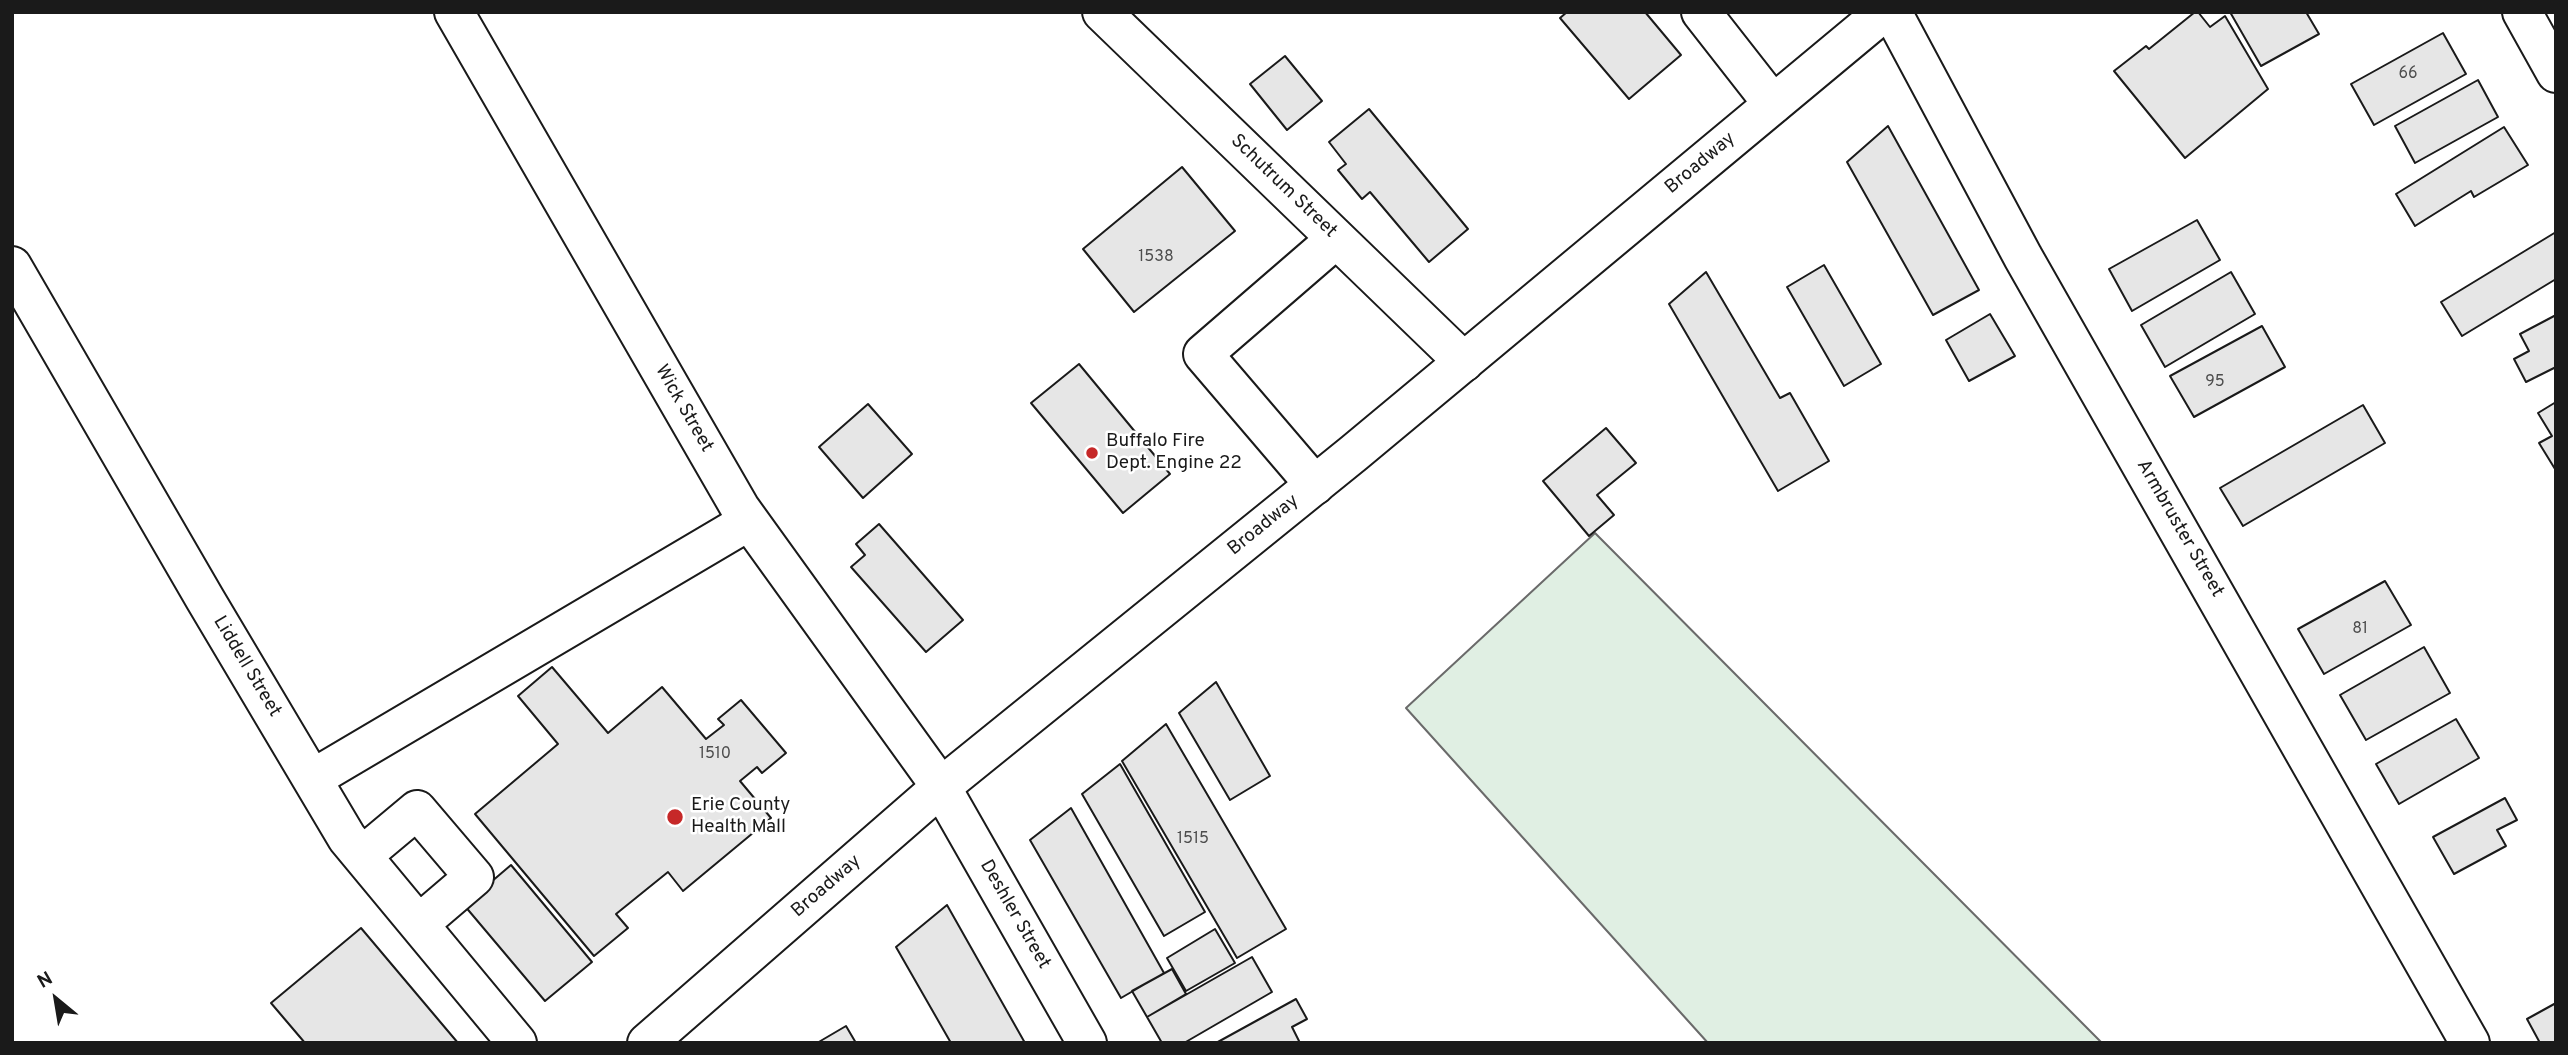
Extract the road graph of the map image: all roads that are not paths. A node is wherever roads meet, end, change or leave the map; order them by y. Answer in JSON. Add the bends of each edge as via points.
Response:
{"nodes":[{"id":1,"x":454,"y":12,"type":"edge"},
{"id":2,"x":1102,"y":12,"type":"edge"},
{"id":3,"x":1701,"y":12,"type":"edge"},
{"id":4,"x":1884,"y":12,"type":"edge"},
{"id":5,"x":1892,"y":12,"type":"edge"},
{"id":6,"x":2522,"y":12,"type":"edge"},
{"id":7,"x":2556,"y":73,"type":"edge"},
{"id":8,"x":1773,"y":104,"type":"junction"},
{"id":9,"x":1336,"y":239,"type":"junction"},
{"id":10,"x":12,"y":265,"type":"edge"},
{"id":11,"x":1464,"y":362,"type":"junction"},
{"id":12,"x":1315,"y":485,"type":"junction"},
{"id":13,"x":749,"y":521,"type":"junction"},
{"id":14,"x":312,"y":779,"type":"junction"},
{"id":15,"x":942,"y":787,"type":"junction"},
{"id":16,"x":362,"y":856,"type":"junction"},
{"id":17,"x":419,"y":924,"type":"junction"},
{"id":18,"x":517,"y":1043,"type":"edge"},
{"id":19,"x":647,"y":1043,"type":"edge"},
{"id":20,"x":1087,"y":1043,"type":"edge"},
{"id":21,"x":2470,"y":1043,"type":"edge"}],
"edges":[{"from":1,"to":13,"type":"street","name":"Wick Street"},
{"from":2,"to":9,"type":"street","name":"Schutrum Street"},
{"from":3,"to":8,"type":"street"},
{"from":4,"to":8,"type":"street","name":"Broadway"},
{"from":5,"to":21,"type":"street","name":"Armbruster Street","via":[[2023,257]]},
{"from":6,"to":7,"type":"street"},
{"from":8,"to":11,"type":"street","name":"Broadway"},
{"from":9,"to":11,"type":"street","name":"Schutrum Street"},
{"from":9,"to":12,"type":"street","via":[[1203,354]]},
{"from":10,"to":14,"type":"street","name":"Liddell Street"},
{"from":11,"to":12,"type":"street","name":"Broadway"},
{"from":12,"to":15,"type":"street","name":"Broadway"},
{"from":13,"to":14,"type":"street"},
{"from":13,"to":15,"type":"street","name":"Wick Street"},
{"from":14,"to":16,"type":"street","name":"Liddell Street"},
{"from":15,"to":19,"type":"street","name":"Broadway"},
{"from":15,"to":20,"type":"street","name":"Deshler Street"},
{"from":16,"to":17,"type":"street","name":"Liddell Street"},
{"from":16,"to":17,"type":"street","via":[[417,810],[474,877]]},
{"from":17,"to":18,"type":"street","name":"Liddell Street"}]}
